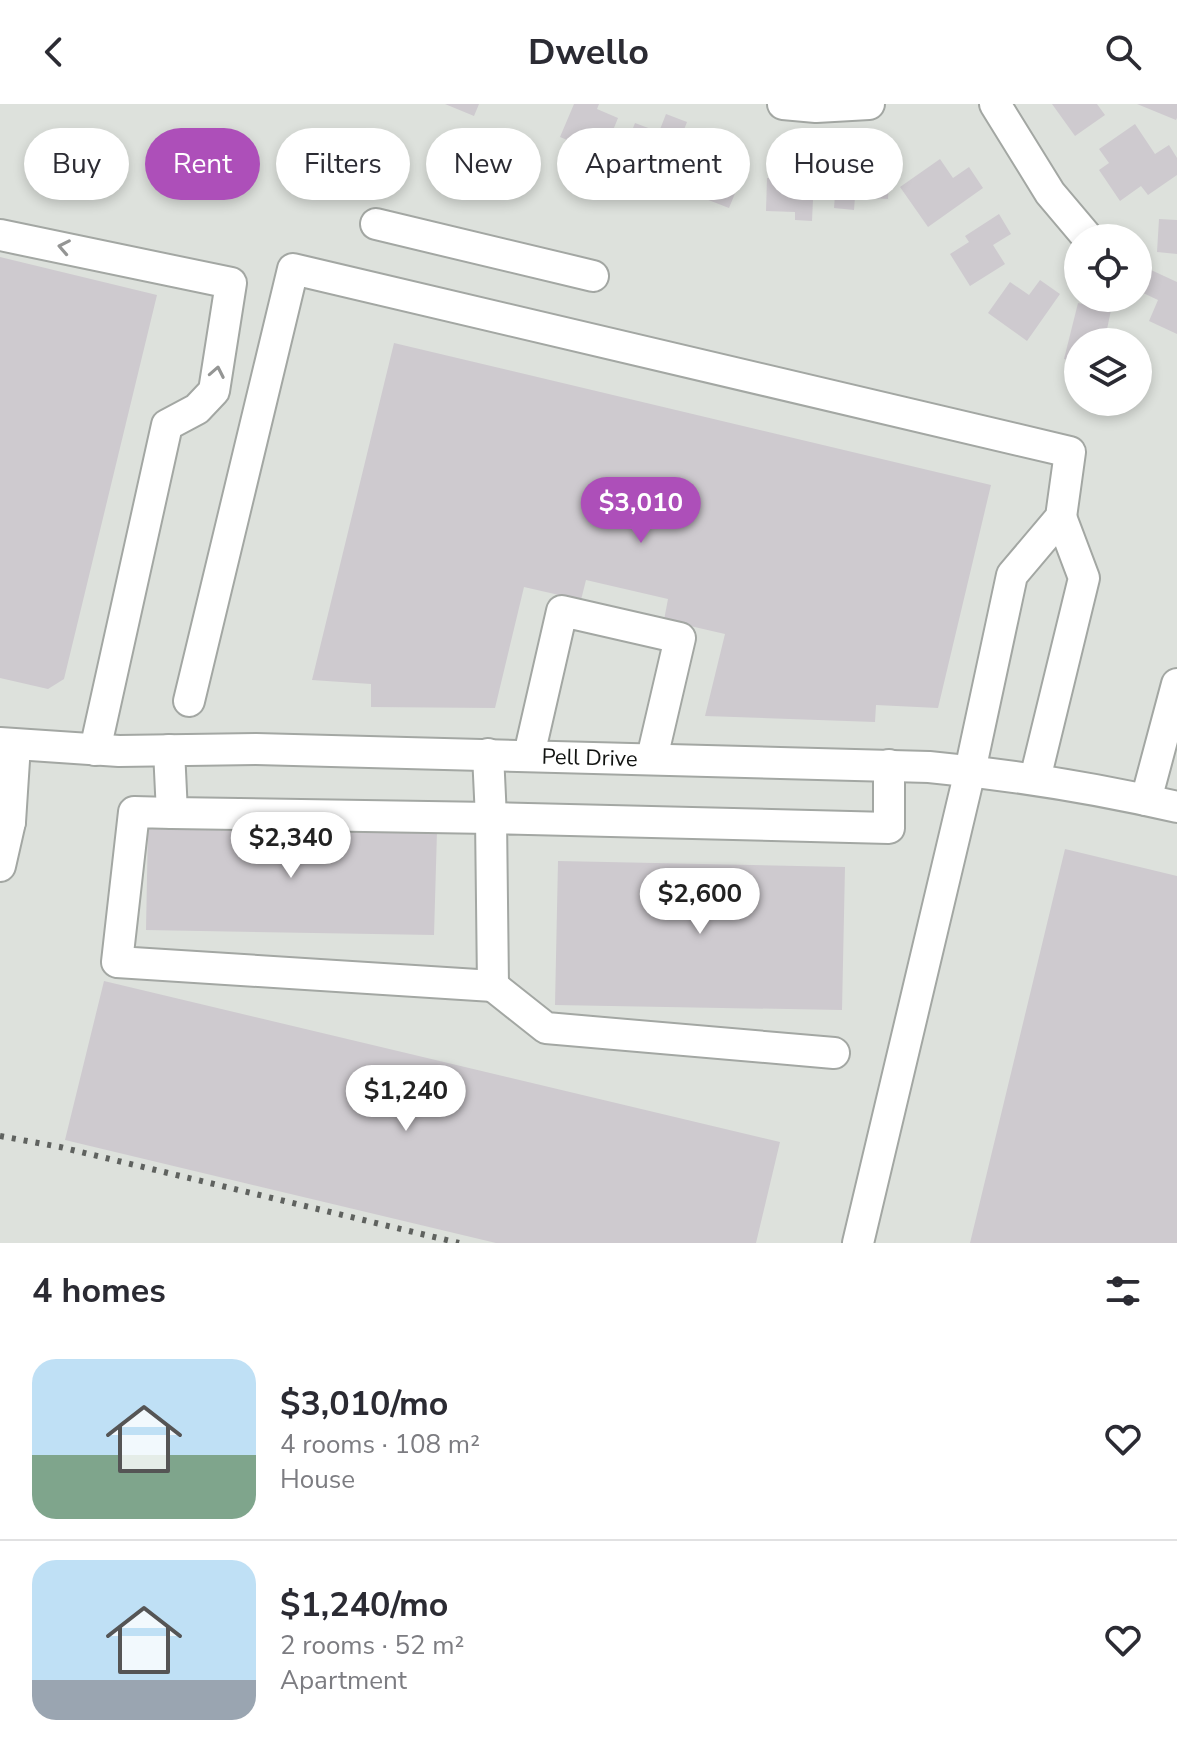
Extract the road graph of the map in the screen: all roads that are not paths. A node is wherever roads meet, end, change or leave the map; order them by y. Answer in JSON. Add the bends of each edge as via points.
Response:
{"nodes":[{"id":1,"x":783,"y":104,"type":"edge"},
{"id":2,"x":869,"y":104,"type":"edge"},
{"id":3,"x":995,"y":104,"type":"edge"},
{"id":4,"x":376,"y":224,"type":"dead end"},
{"id":5,"x":1076,"y":224,"type":"edge"},
{"id":6,"x":0,"y":235,"type":"edge"},
{"id":7,"x":593,"y":276,"type":"dead end"},
{"id":8,"x":1061,"y":517,"type":"junction"},
{"id":9,"x":1177,"y":684,"type":"edge"},
{"id":10,"x":189,"y":701,"type":"dead end"},
{"id":11,"x":8,"y":744,"type":"edge"},
{"id":12,"x":95,"y":750,"type":"junction"},
{"id":13,"x":169,"y":750,"type":"junction"},
{"id":14,"x":488,"y":754,"type":"junction"},
{"id":15,"x":529,"y":755,"type":"junction"},
{"id":16,"x":652,"y":758,"type":"junction"},
{"id":17,"x":889,"y":765,"type":"junction"},
{"id":18,"x":970,"y":771,"type":"junction"},
{"id":19,"x":1035,"y":779,"type":"junction"},
{"id":20,"x":1146,"y":800,"type":"junction"},
{"id":21,"x":1177,"y":807,"type":"edge"},
{"id":22,"x":172,"y":813,"type":"junction"},
{"id":23,"x":491,"y":818,"type":"junction"},
{"id":24,"x":5,"y":821,"type":"edge"},
{"id":25,"x":0,"y":866,"type":"edge"},
{"id":26,"x":493,"y":986,"type":"junction"},
{"id":27,"x":834,"y":1053,"type":"dead end"},
{"id":28,"x":858,"y":1243,"type":"edge"}],
"edges":[{"from":1,"to":2,"type":"street"},
{"from":3,"to":5,"type":"street","via":[[1050,193]]},
{"from":4,"to":7,"type":"street"},
{"from":12,"to":6,"type":"street","one_way":true,"via":[[167,425],[197,409],[214,391],[231,283]]},
{"from":8,"to":10,"type":"street","via":[[1070,452],[293,269]]},
{"from":8,"to":18,"type":"street","via":[[1012,575]]},
{"from":8,"to":19,"type":"street","via":[[1084,578]]},
{"from":9,"to":20,"type":"street"},
{"from":11,"to":12,"type":"street","name":"Pell Drive"},
{"from":11,"to":24,"type":"street"},
{"from":12,"to":13,"type":"street","name":"Pell Drive"},
{"from":13,"to":14,"type":"street","name":"Pell Drive"},
{"from":13,"to":22,"type":"street"},
{"from":14,"to":15,"type":"street","name":"Pell Drive"},
{"from":14,"to":23,"type":"street"},
{"from":15,"to":16,"type":"street","name":"Pell Drive"},
{"from":15,"to":16,"type":"street","via":[[562,611],[680,638]]},
{"from":16,"to":17,"type":"street","name":"Pell Drive"},
{"from":17,"to":18,"type":"street","name":"Pell Drive"},
{"from":17,"to":23,"type":"street","via":[[889,828]]},
{"from":18,"to":19,"type":"street","name":"Pell Drive"},
{"from":18,"to":28,"type":"street"},
{"from":19,"to":20,"type":"street","name":"Pell Drive"},
{"from":20,"to":21,"type":"street","name":"Pell Drive"},
{"from":22,"to":23,"type":"street"},
{"from":22,"to":26,"type":"street","via":[[134,812],[117,962]]},
{"from":23,"to":26,"type":"street"},
{"from":24,"to":25,"type":"street"},
{"from":26,"to":27,"type":"street","via":[[546,1028]]}]}
